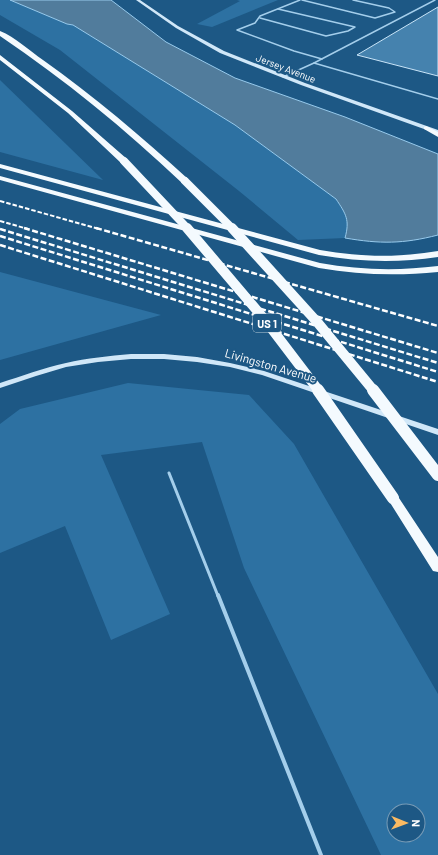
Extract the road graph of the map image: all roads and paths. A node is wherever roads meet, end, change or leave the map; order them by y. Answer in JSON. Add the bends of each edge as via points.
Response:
{"nodes":[{"id":1,"x":138,"y":0,"type":"edge"},
{"id":2,"x":301,"y":0,"type":"edge"},
{"id":3,"x":353,"y":0,"type":"edge"},
{"id":4,"x":435,"y":0,"type":"edge"},
{"id":5,"x":278,"y":9,"type":"junction"},
{"id":6,"x":260,"y":18,"type":"junction"},
{"id":7,"x":0,"y":33,"type":"edge"},
{"id":8,"x":0,"y":57,"type":"edge"},
{"id":9,"x":322,"y":59,"type":"junction"},
{"id":10,"x":0,"y":62,"type":"edge"},
{"id":11,"x":314,"y":63,"type":"junction"},
{"id":12,"x":24,"y":75,"type":"junction"},
{"id":13,"x":283,"y":77,"type":"junction"},
{"id":14,"x":438,"y":99,"type":"edge"},
{"id":15,"x":426,"y":128,"type":"junction"},
{"id":16,"x":438,"y":132,"type":"edge"},
{"id":17,"x":438,"y":135,"type":"edge"},
{"id":18,"x":0,"y":166,"type":"edge"},
{"id":19,"x":0,"y":178,"type":"edge"},
{"id":20,"x":438,"y":254,"type":"edge"},
{"id":21,"x":438,"y":269,"type":"edge"},
{"id":22,"x":0,"y":386,"type":"edge"},
{"id":23,"x":438,"y":432,"type":"edge"},
{"id":24,"x":169,"y":473,"type":"dead end"},
{"id":25,"x":438,"y":475,"type":"edge"},
{"id":26,"x":438,"y":567,"type":"edge"},
{"id":27,"x":321,"y":855,"type":"edge"}],
"edges":[{"from":1,"to":13,"type":"main road","name":"Jersey Avenue","via":[[196,39]]},
{"from":2,"to":3,"type":"lane","via":[[375,18],[395,12],[389,8]]},
{"from":2,"to":5,"type":"lane"},
{"from":4,"to":9,"type":"lane"},
{"from":5,"to":6,"type":"lane"},
{"from":5,"to":6,"type":"lane","via":[[354,27],[326,36]]},
{"from":6,"to":9,"type":"lane","via":[[255,23],[237,30]]},
{"from":7,"to":25,"type":"highway","bridge":true,"via":[[90,97],[185,181],[271,270],[349,359]]},
{"from":8,"to":12,"type":"highway","number":"US 1"},
{"from":9,"to":11,"type":"lane"},
{"from":10,"to":12,"type":"highway"},
{"from":11,"to":13,"type":"lane"},
{"from":11,"to":14,"type":"lane"},
{"from":12,"to":26,"type":"highway","number":"US 1","bridge":true,"via":[[76,117],[124,161],[252,303],[393,498]]},
{"from":13,"to":15,"type":"main road","name":"Jersey Avenue"},
{"from":15,"to":16,"type":"main road","name":"Jersey Avenue"},
{"from":15,"to":17,"type":"highway"},
{"from":18,"to":20,"type":"highway","via":[[319,252],[392,260]]},
{"from":19,"to":21,"type":"highway","via":[[319,266],[381,272]]},
{"from":22,"to":23,"type":"main road","name":"Livingston Avenue","via":[[40,372],[93,360],[144,356],[194,358],[264,373]]},
{"from":24,"to":27,"type":"lane"}]}
